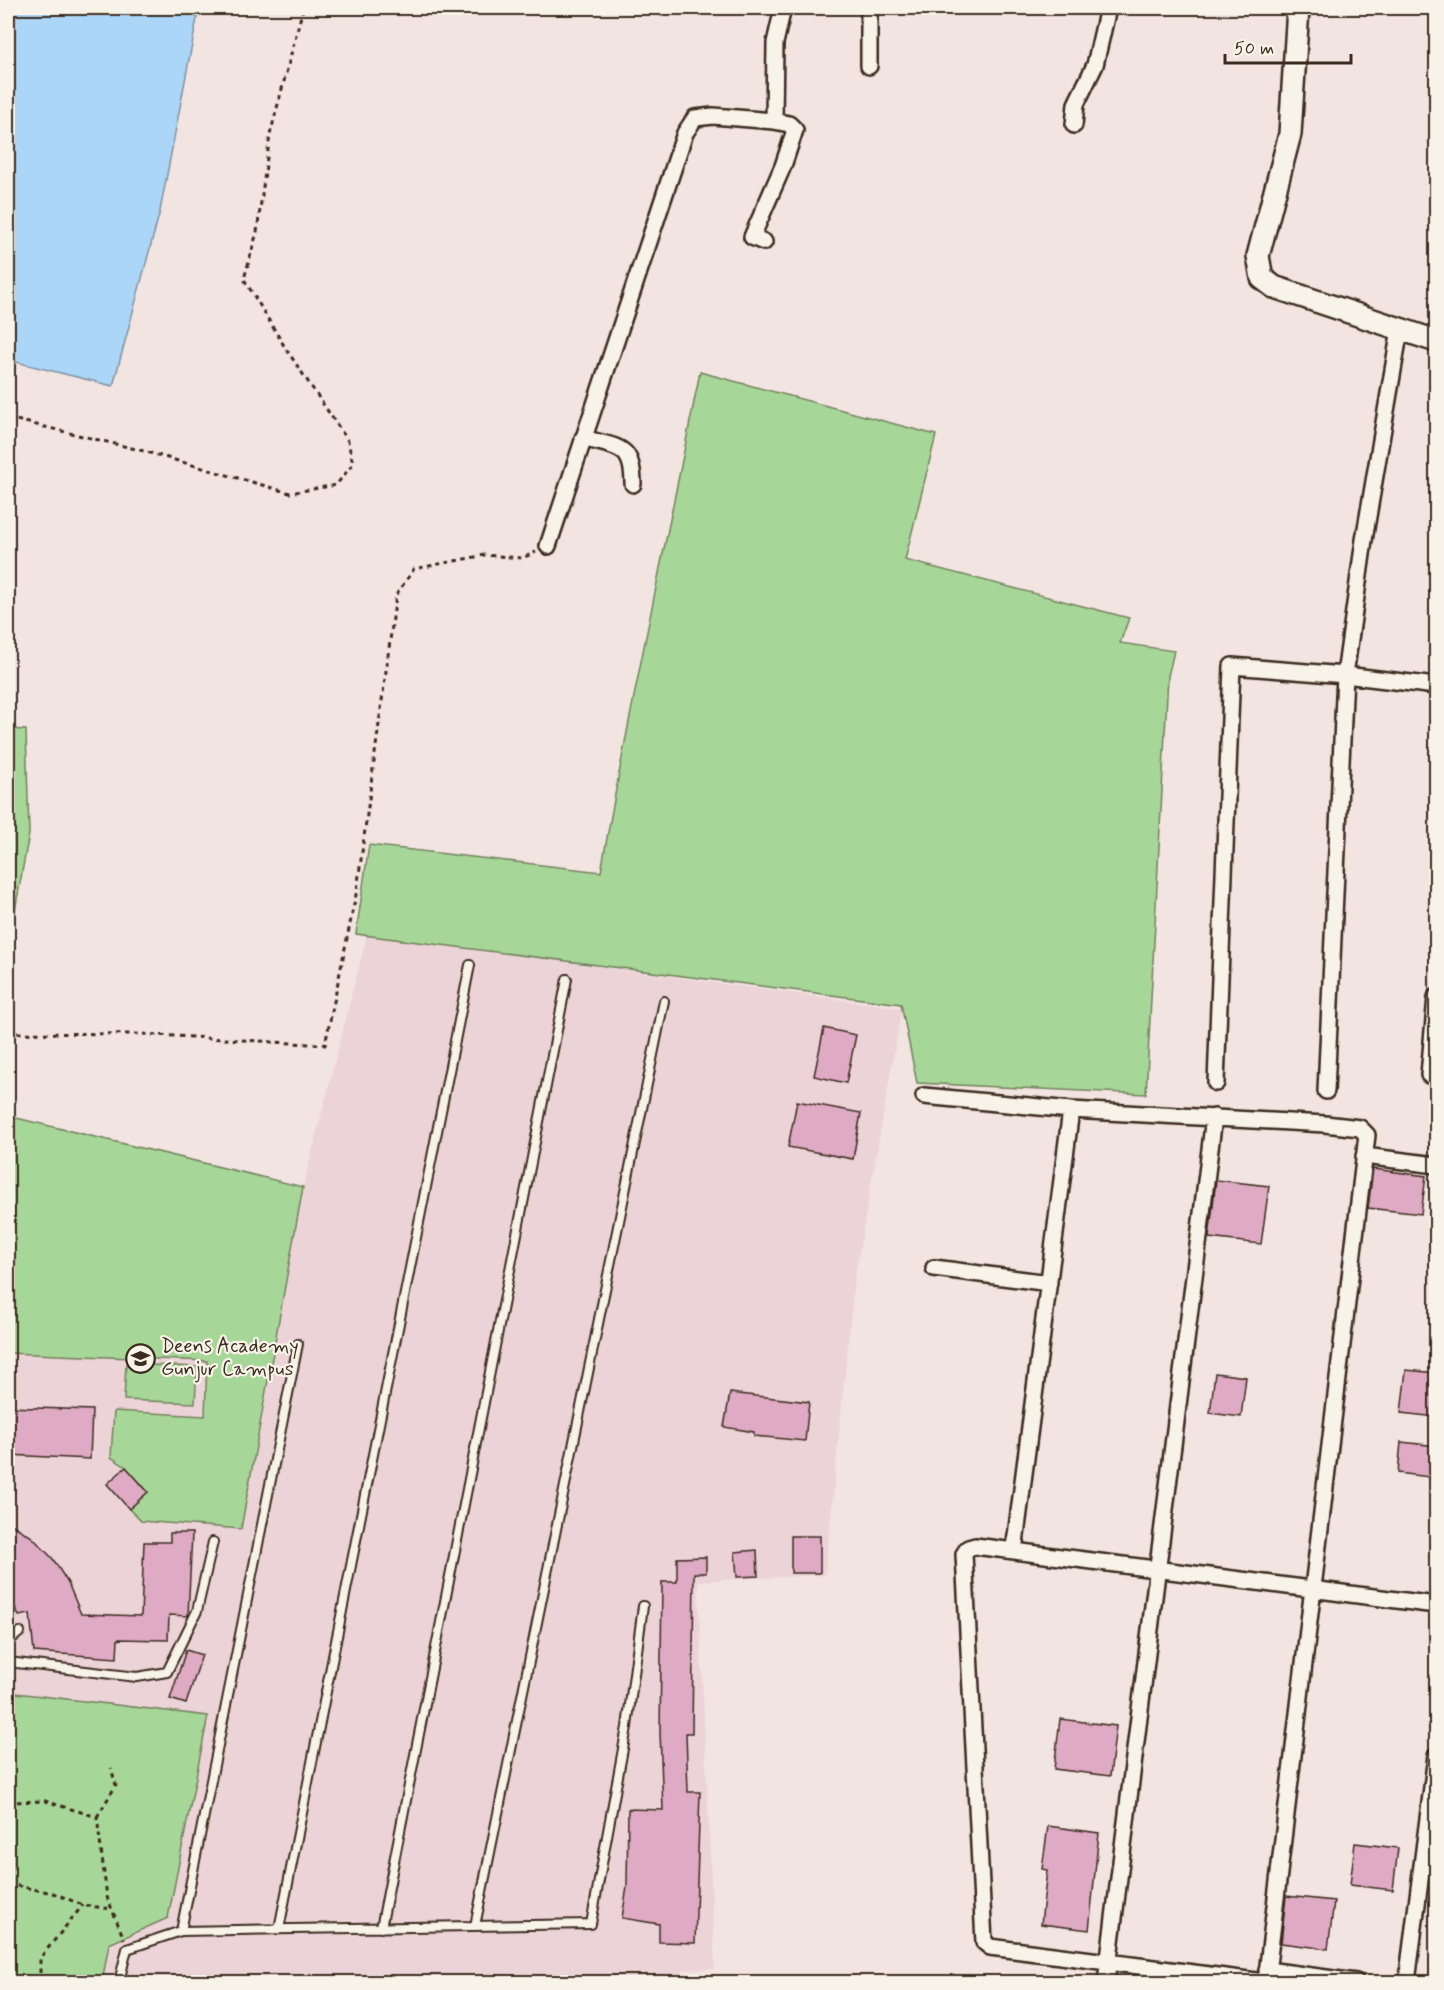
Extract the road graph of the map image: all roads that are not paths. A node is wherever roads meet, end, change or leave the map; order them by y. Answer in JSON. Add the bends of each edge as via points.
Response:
{"nodes":[{"id":1,"x":783,"y":8,"type":"edge"},
{"id":2,"x":868,"y":8,"type":"edge"},
{"id":3,"x":1108,"y":8,"type":"edge"},
{"id":4,"x":1298,"y":8,"type":"edge"},
{"id":5,"x":869,"y":66,"type":"dead end"},
{"id":6,"x":774,"y":122,"type":"junction"},
{"id":7,"x":1074,"y":125,"type":"dead end"},
{"id":8,"x":764,"y":242,"type":"dead end"},
{"id":9,"x":1400,"y":329,"type":"junction"},
{"id":10,"x":1437,"y":342,"type":"edge"},
{"id":11,"x":584,"y":438,"type":"junction"},
{"id":12,"x":633,"y":484,"type":"dead end"},
{"id":13,"x":548,"y":546,"type":"road end"},
{"id":14,"x":1345,"y":675,"type":"junction"},
{"id":15,"x":1437,"y":686,"type":"edge"},
{"id":16,"x":470,"y":965,"type":"dead end"},
{"id":17,"x":567,"y":980,"type":"dead end"},
{"id":18,"x":1437,"y":997,"type":"edge"},
{"id":19,"x":664,"y":1001,"type":"dead end"},
{"id":20,"x":1429,"y":1075,"type":"dead end"},
{"id":21,"x":1216,"y":1083,"type":"dead end"},
{"id":22,"x":1326,"y":1090,"type":"dead end"},
{"id":23,"x":924,"y":1096,"type":"dead end"},
{"id":24,"x":1071,"y":1110,"type":"junction"},
{"id":25,"x":1214,"y":1117,"type":"junction"},
{"id":26,"x":1364,"y":1156,"type":"junction"},
{"id":27,"x":1437,"y":1165,"type":"edge"},
{"id":28,"x":934,"y":1268,"type":"dead end"},
{"id":29,"x":1049,"y":1283,"type":"junction"},
{"id":30,"x":298,"y":1344,"type":"dead end"},
{"id":31,"x":213,"y":1542,"type":"dead end"},
{"id":32,"x":1014,"y":1551,"type":"junction"},
{"id":33,"x":1156,"y":1570,"type":"junction"},
{"id":34,"x":1311,"y":1589,"type":"junction"},
{"id":35,"x":1437,"y":1605,"type":"edge"},
{"id":36,"x":643,"y":1606,"type":"dead end"},
{"id":37,"x":20,"y":1632,"type":"dead end"},
{"id":38,"x":8,"y":1642,"type":"edge"},
{"id":39,"x":8,"y":1662,"type":"edge"},
{"id":40,"x":1437,"y":1756,"type":"edge"},
{"id":41,"x":476,"y":1926,"type":"junction"},
{"id":42,"x":381,"y":1928,"type":"junction"},
{"id":43,"x":279,"y":1929,"type":"junction"},
{"id":44,"x":181,"y":1931,"type":"junction"},
{"id":45,"x":1108,"y":1962,"type":"junction"},
{"id":46,"x":1266,"y":1978,"type":"edge"},
{"id":47,"x":119,"y":1983,"type":"edge"},
{"id":48,"x":1106,"y":1983,"type":"edge"},
{"id":49,"x":1356,"y":1983,"type":"edge"},
{"id":50,"x":1407,"y":1983,"type":"edge"}],
"edges":[{"from":1,"to":6,"type":"street","via":[[775,43]]},
{"from":2,"to":5,"type":"street"},
{"from":3,"to":7,"type":"street","via":[[1095,65],[1076,104]]},
{"from":4,"to":9,"type":"street","via":[[1290,134],[1258,256],[1262,278],[1274,287]]},
{"from":6,"to":8,"type":"street","via":[[789,124],[795,130],[752,237]]},
{"from":6,"to":11,"type":"street","via":[[695,118],[685,133]]},
{"from":9,"to":10,"type":"street"},
{"from":9,"to":14,"type":"street"},
{"from":11,"to":12,"type":"street","via":[[624,451],[633,463]]},
{"from":11,"to":13,"type":"street"},
{"from":14,"to":15,"type":"street"},
{"from":14,"to":21,"type":"street","via":[[1232,666]]},
{"from":14,"to":22,"type":"street"},
{"from":16,"to":43,"type":"lane"},
{"from":17,"to":42,"type":"lane"},
{"from":18,"to":20,"type":"street"},
{"from":19,"to":41,"type":"lane"},
{"from":23,"to":24,"type":"street"},
{"from":24,"to":25,"type":"street"},
{"from":24,"to":29,"type":"street"},
{"from":25,"to":26,"type":"street","via":[[1360,1128],[1367,1135]]},
{"from":25,"to":33,"type":"street"},
{"from":26,"to":27,"type":"street"},
{"from":26,"to":34,"type":"street"},
{"from":28,"to":29,"type":"street"},
{"from":29,"to":32,"type":"street"},
{"from":30,"to":44,"type":"lane"},
{"from":31,"to":39,"type":"lane","via":[[197,1611],[167,1672],[137,1677]]},
{"from":32,"to":33,"type":"street"},
{"from":32,"to":45,"type":"street","via":[[975,1546],[964,1554],[984,1942],[990,1947]]},
{"from":33,"to":34,"type":"street"},
{"from":33,"to":45,"type":"street"},
{"from":34,"to":35,"type":"street"},
{"from":34,"to":46,"type":"street"},
{"from":36,"to":41,"type":"lane","via":[[627,1727],[591,1924]]},
{"from":37,"to":38,"type":"lane"},
{"from":40,"to":50,"type":"street"},
{"from":41,"to":42,"type":"lane"},
{"from":42,"to":43,"type":"lane"},
{"from":43,"to":44,"type":"lane"},
{"from":44,"to":47,"type":"lane","via":[[129,1949]]},
{"from":45,"to":46,"type":"street"},
{"from":45,"to":48,"type":"street"},
{"from":46,"to":49,"type":"street"}]}
